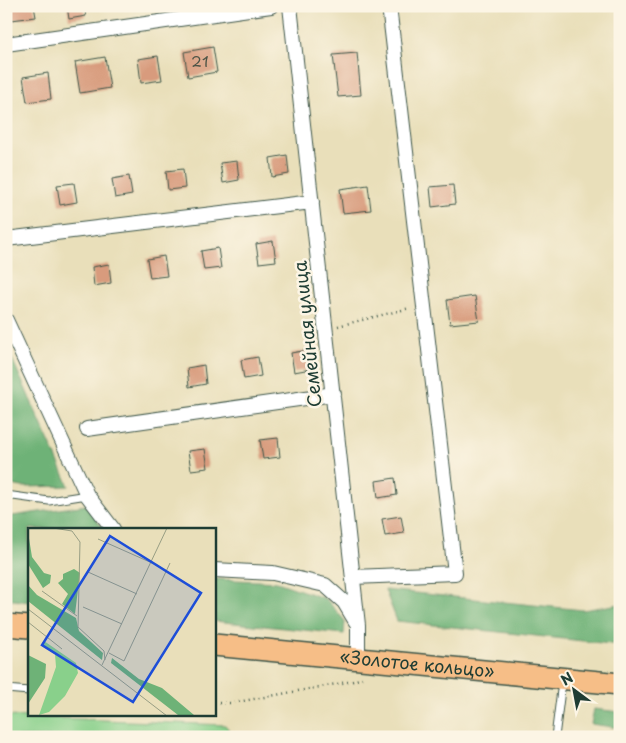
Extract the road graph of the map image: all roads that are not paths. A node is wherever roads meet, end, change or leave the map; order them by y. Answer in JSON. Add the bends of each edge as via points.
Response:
{"nodes":[{"id":1,"x":270,"y":6,"type":"edge"},
{"id":2,"x":290,"y":6,"type":"edge"},
{"id":3,"x":389,"y":6,"type":"edge"},
{"id":4,"x":6,"y":44,"type":"edge"},
{"id":5,"x":312,"y":202,"type":"junction"},
{"id":6,"x":6,"y":239,"type":"edge"},
{"id":7,"x":6,"y":320,"type":"edge"},
{"id":8,"x":334,"y":394,"type":"junction"},
{"id":9,"x":87,"y":429,"type":"dead end"},
{"id":10,"x":6,"y":494,"type":"edge"},
{"id":11,"x":87,"y":495,"type":"junction"},
{"id":12,"x":112,"y":528,"type":"edge"},
{"id":13,"x":215,"y":570,"type":"edge"},
{"id":14,"x":353,"y":577,"type":"junction"},
{"id":15,"x":6,"y":625,"type":"edge"},
{"id":16,"x":358,"y":625,"type":"junction"},
{"id":17,"x":28,"y":628,"type":"edge"},
{"id":18,"x":215,"y":645,"type":"edge"},
{"id":19,"x":364,"y":667,"type":"junction"},
{"id":20,"x":563,"y":679,"type":"junction"},
{"id":21,"x":620,"y":684,"type":"edge"},
{"id":22,"x":6,"y":689,"type":"edge"},
{"id":23,"x":28,"y":691,"type":"edge"},
{"id":24,"x":555,"y":737,"type":"edge"}],
"edges":[{"from":1,"to":4,"type":"street"},
{"from":2,"to":5,"type":"street","name":"Семейная улица"},
{"from":3,"to":14,"type":"street","via":[[455,572]]},
{"from":5,"to":6,"type":"street"},
{"from":5,"to":8,"type":"street","name":"Семейная улица"},
{"from":7,"to":11,"type":"street"},
{"from":8,"to":9,"type":"street"},
{"from":8,"to":14,"type":"street","name":"Семейная улица"},
{"from":10,"to":11,"type":"lane","via":[[48,501]]},
{"from":11,"to":12,"type":"street"},
{"from":13,"to":16,"type":"street","via":[[274,573],[325,585],[344,602]]},
{"from":14,"to":16,"type":"street","name":"Семейная улица"},
{"from":15,"to":17,"type":"main road"},
{"from":16,"to":19,"type":"street","name":"Семейная улица"},
{"from":18,"to":19,"type":"main road","name":"«Золотое кольцо»"},
{"from":19,"to":20,"type":"main road","name":"«Золотое кольцо»"},
{"from":20,"to":21,"type":"main road","name":"«Золотое кольцо»"},
{"from":20,"to":24,"type":"lane"},
{"from":22,"to":23,"type":"lane"}]}
